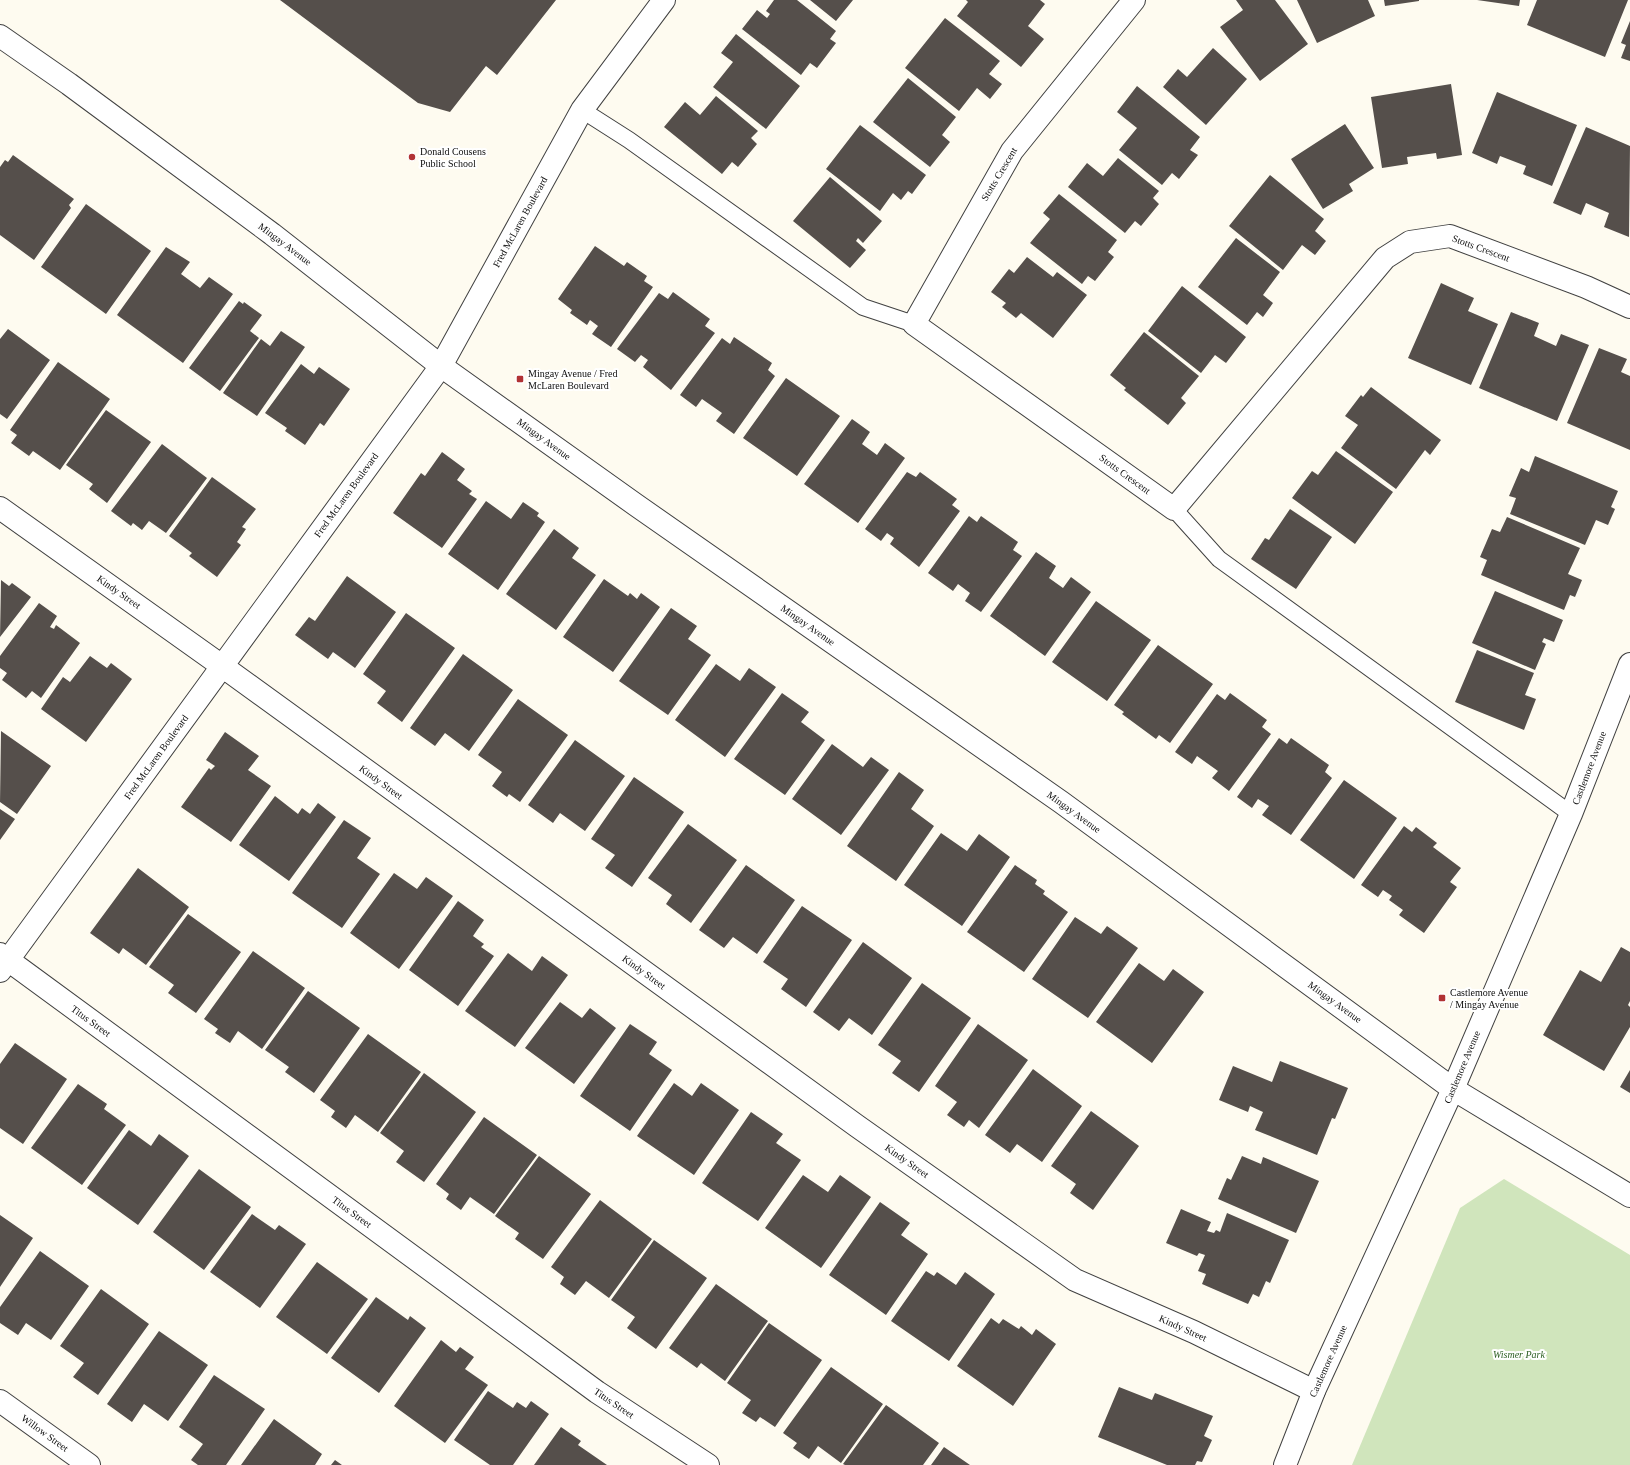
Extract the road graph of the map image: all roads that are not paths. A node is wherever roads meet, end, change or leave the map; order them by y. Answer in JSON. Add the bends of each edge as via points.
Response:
{"nodes":[{"id":1,"x":664,"y":0,"type":"edge"},
{"id":2,"x":1134,"y":0,"type":"edge"},
{"id":3,"x":0,"y":36,"type":"edge"},
{"id":4,"x":582,"y":110,"type":"junction"},
{"id":5,"x":1630,"y":307,"type":"edge"},
{"id":6,"x":914,"y":324,"type":"junction"},
{"id":7,"x":441,"y":366,"type":"junction"},
{"id":8,"x":0,"y":508,"type":"edge"},
{"id":9,"x":1174,"y":510,"type":"junction"},
{"id":10,"x":1630,"y":664,"type":"edge"},
{"id":11,"x":222,"y":666,"type":"junction"},
{"id":12,"x":1626,"y":688,"type":"edge"},
{"id":13,"x":1572,"y":814,"type":"junction"},
{"id":14,"x":3,"y":962,"type":"edge"},
{"id":15,"x":1453,"y":1089,"type":"junction"},
{"id":16,"x":1630,"y":1196,"type":"edge"},
{"id":17,"x":1314,"y":1391,"type":"junction"},
{"id":18,"x":0,"y":1401,"type":"edge"},
{"id":19,"x":89,"y":1465,"type":"edge"},
{"id":20,"x":708,"y":1465,"type":"edge"},
{"id":21,"x":1285,"y":1465,"type":"edge"}],
"edges":[{"from":1,"to":4,"type":"street","name":"Fred McLaren Boulevard"},
{"from":2,"to":6,"type":"street","name":"Stotts Crescent","via":[[1012,151]]},
{"from":3,"to":7,"type":"street","name":"Mingay Avenue","via":[[272,234]]},
{"from":4,"to":6,"type":"lane","via":[[862,306]]},
{"from":4,"to":7,"type":"street","name":"Fred McLaren Boulevard"},
{"from":5,"to":9,"type":"street","name":"Stotts Crescent","via":[[1586,287],[1450,236],[1410,242],[1385,258]]},
{"from":6,"to":9,"type":"street","name":"Stotts Crescent"},
{"from":7,"to":11,"type":"street","name":"Fred McLaren Boulevard"},
{"from":7,"to":15,"type":"street","name":"Mingay Avenue","via":[[1061,802]]},
{"from":8,"to":11,"type":"street","name":"Kindy Street"},
{"from":9,"to":13,"type":"lane","via":[[1219,559]]},
{"from":10,"to":12,"type":"street","name":"Castlemore Avenue"},
{"from":11,"to":14,"type":"street","name":"Fred McLaren Boulevard"},
{"from":11,"to":17,"type":"street","name":"Kindy Street","via":[[857,1126],[1075,1280],[1194,1332]]},
{"from":12,"to":13,"type":"street","name":"Castlemore Avenue"},
{"from":13,"to":15,"type":"street","name":"Castlemore Avenue"},
{"from":14,"to":20,"type":"street","name":"Titus Street","via":[[598,1392]]},
{"from":15,"to":16,"type":"street","name":"Mingay Avenue"},
{"from":15,"to":17,"type":"street","name":"Castlemore Avenue"},
{"from":17,"to":21,"type":"street","name":"Castlemore Avenue"},
{"from":18,"to":19,"type":"street","name":"Willow Street"}]}
